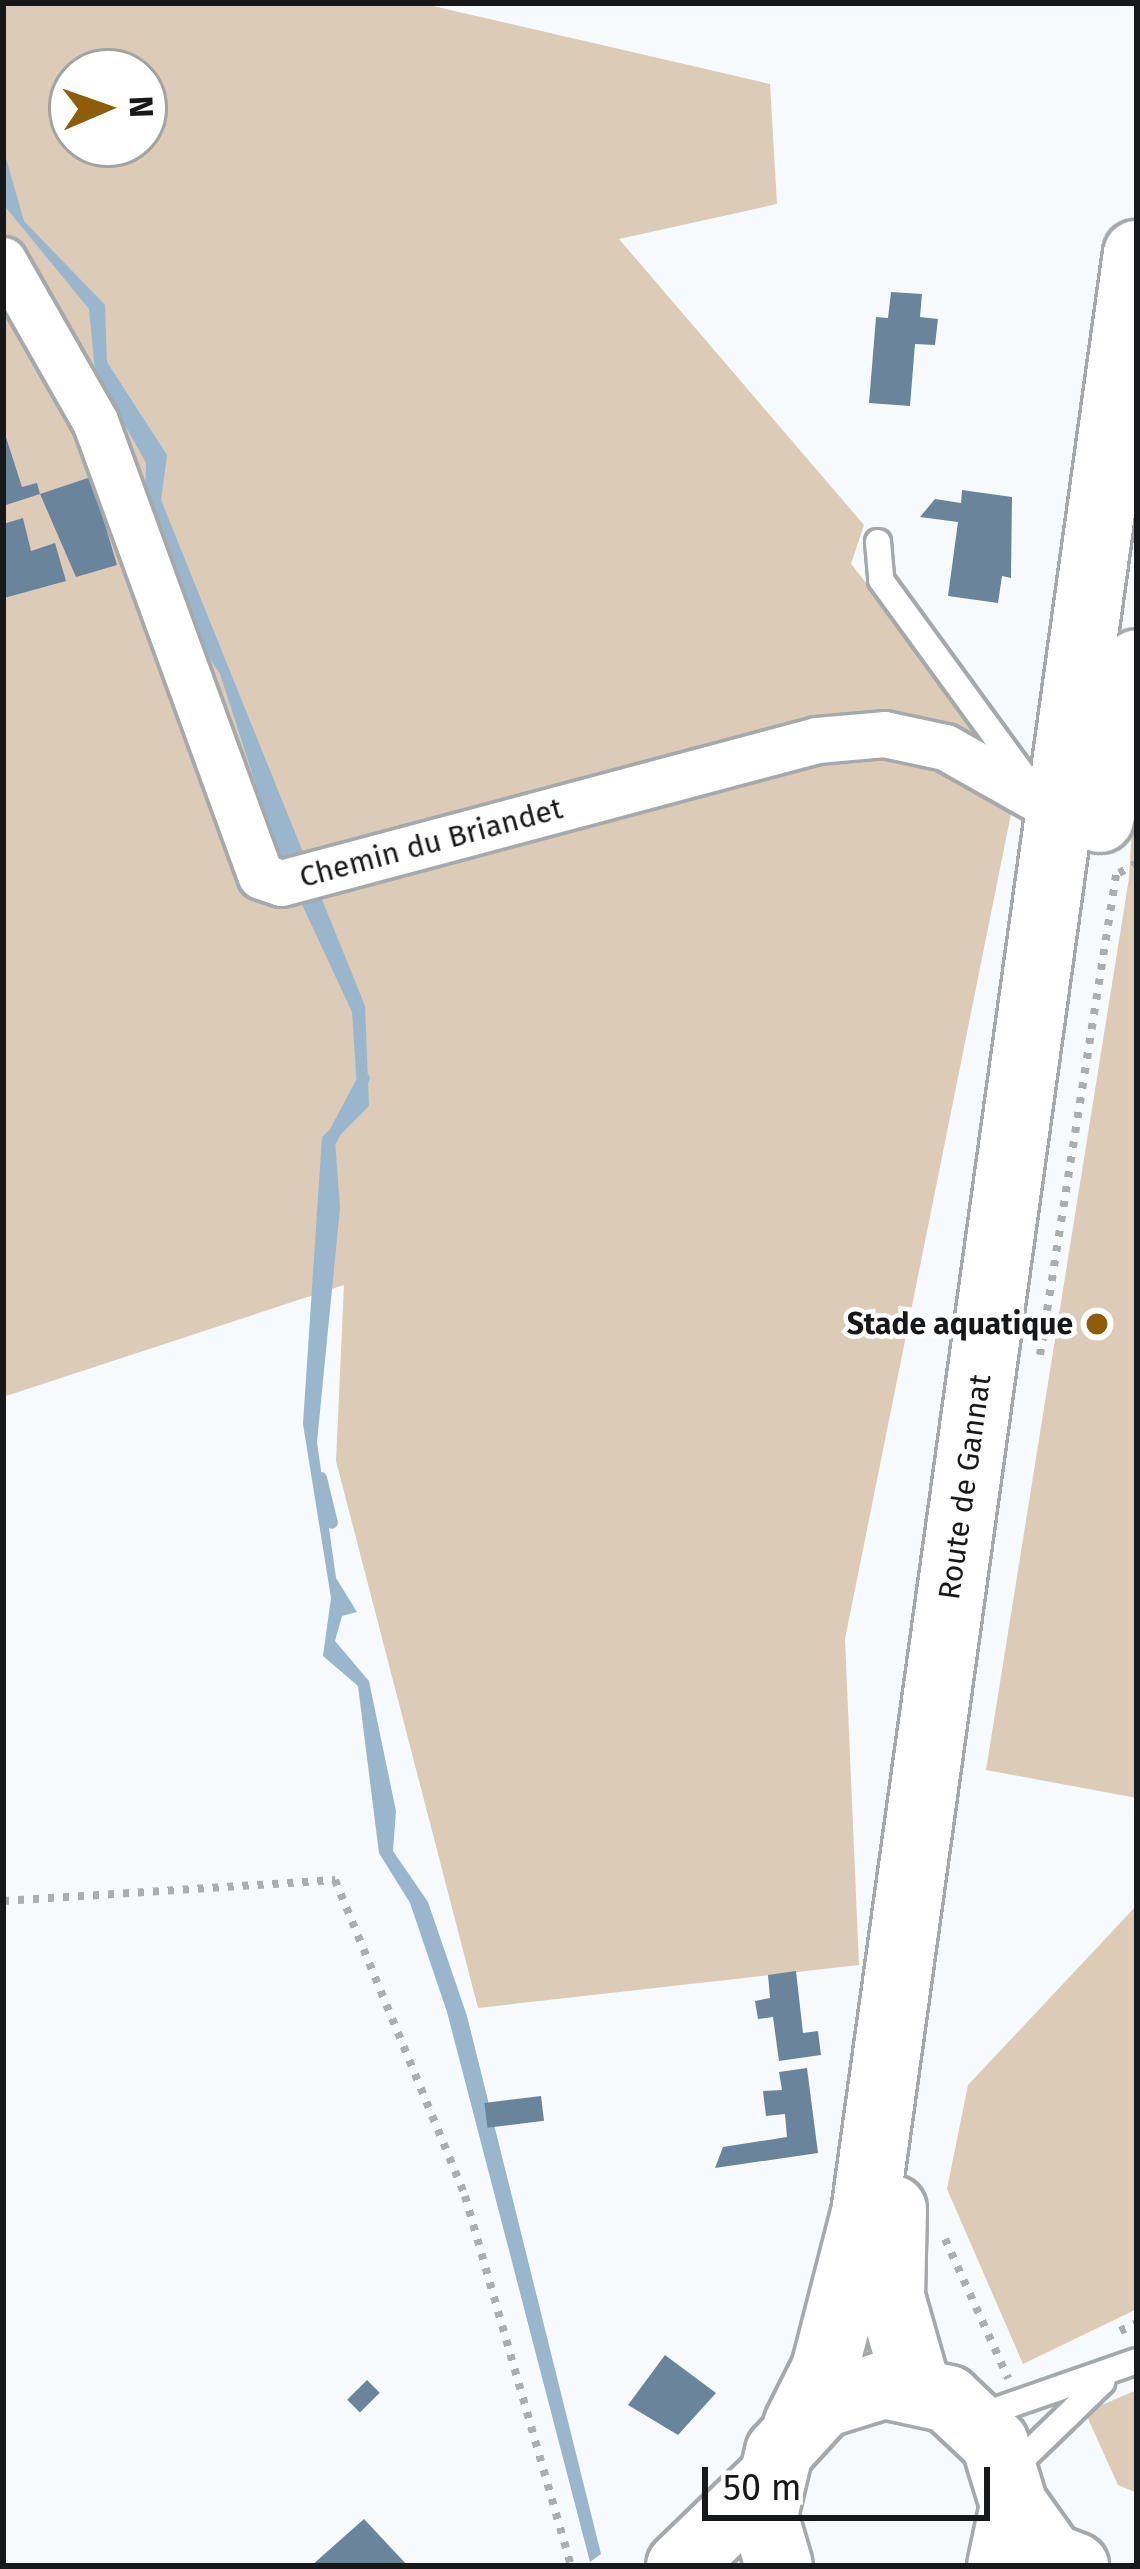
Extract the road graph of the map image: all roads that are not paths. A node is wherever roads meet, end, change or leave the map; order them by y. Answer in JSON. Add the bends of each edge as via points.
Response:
{"nodes":[{"id":1,"x":1137,"y":254,"type":"edge"},
{"id":2,"x":3,"y":260,"type":"edge"},
{"id":3,"x":1137,"y":370,"type":"edge"},
{"id":4,"x":878,"y":542,"type":"dead end"},
{"id":5,"x":1124,"y":546,"type":"edge"},
{"id":6,"x":1137,"y":663,"type":"edge"},
{"id":7,"x":1096,"y":842,"type":"edge"},
{"id":8,"x":1128,"y":2365,"type":"edge"},
{"id":9,"x":916,"y":2387,"type":"junction"},
{"id":10,"x":996,"y":2412,"type":"junction"},
{"id":11,"x":797,"y":2425,"type":"junction"},
{"id":12,"x":767,"y":2482,"type":"junction"},
{"id":13,"x":1008,"y":2514,"type":"edge"},
{"id":14,"x":680,"y":2566,"type":"edge"},
{"id":15,"x":778,"y":2566,"type":"edge"},
{"id":16,"x":1075,"y":2566,"type":"edge"}],
"edges":[{"from":1,"to":5,"type":"main road","name":"Route de Gannat"},
{"from":2,"to":7,"type":"street","name":"Chemin du Briandet","via":[[94,422],[243,850],[301,878],[817,740],[884,734],[945,748]]},
{"from":3,"to":5,"type":"street"},
{"from":4,"to":7,"type":"lane","via":[[881,580]]},
{"from":5,"to":7,"type":"main road","name":"Route de Gannat"},
{"from":6,"to":7,"type":"main road","name":"Route de Gannat"},
{"from":7,"to":9,"type":"main road","name":"Route de Gannat","via":[[891,2222],[891,2297]]},
{"from":7,"to":11,"type":"main road","name":"Route de Gannat","via":[[865,2213],[825,2369]]},
{"from":8,"to":10,"type":"lane"},
{"from":8,"to":13,"type":"lane"},
{"from":9,"to":10,"type":"main road"},
{"from":9,"to":11,"type":"main road","via":[[852,2390]]},
{"from":10,"to":13,"type":"main road"},
{"from":11,"to":12,"type":"main road","name":"Route de Gannat"},
{"from":12,"to":14,"type":"main road","name":"Route de Gannat"},
{"from":12,"to":15,"type":"main road"},
{"from":13,"to":16,"type":"main road","via":[[1052,2557]]}]}
